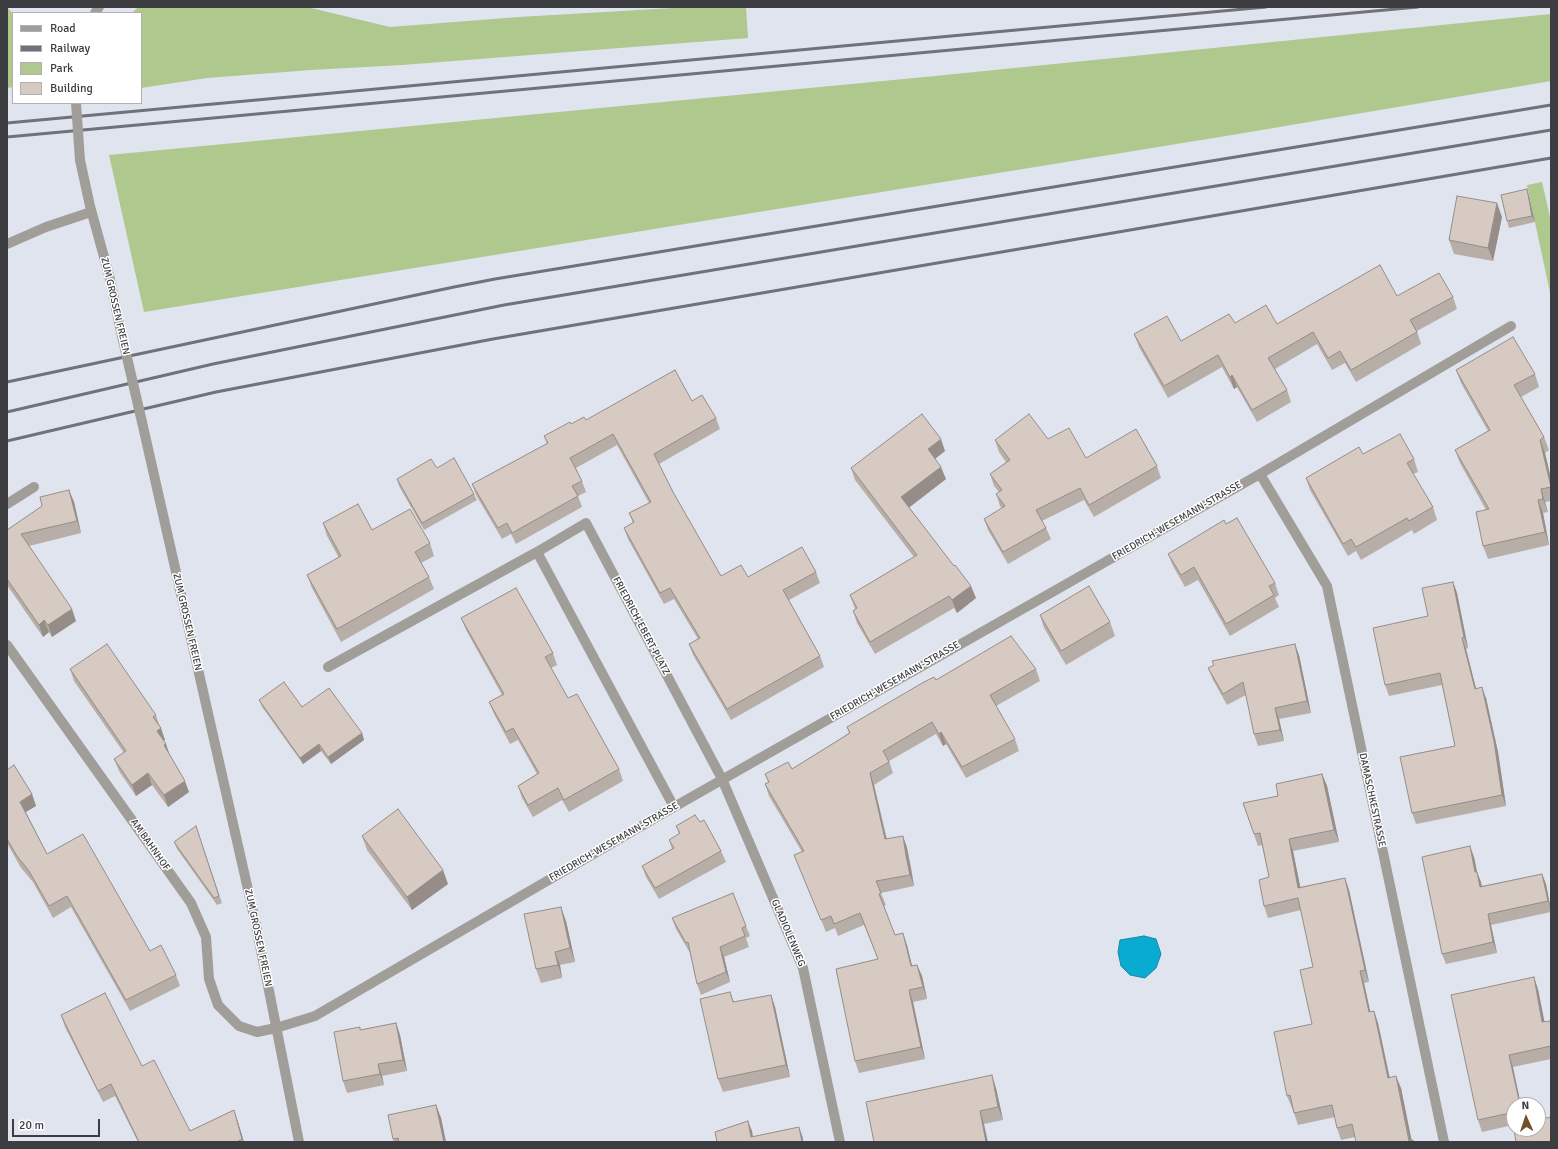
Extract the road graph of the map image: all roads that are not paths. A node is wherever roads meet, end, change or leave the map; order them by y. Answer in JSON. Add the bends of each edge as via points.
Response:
{"nodes":[{"id":1,"x":76,"y":104,"type":"edge"},
{"id":2,"x":91,"y":212,"type":"junction"},
{"id":3,"x":7,"y":244,"type":"edge"},
{"id":4,"x":1511,"y":326,"type":"dead end"},
{"id":5,"x":1260,"y":474,"type":"junction"},
{"id":6,"x":34,"y":487,"type":"dead end"},
{"id":7,"x":7,"y":504,"type":"edge"},
{"id":8,"x":536,"y":552,"type":"junction"},
{"id":9,"x":7,"y":644,"type":"edge"},
{"id":10,"x":328,"y":667,"type":"dead end"},
{"id":11,"x":722,"y":779,"type":"junction"},
{"id":12,"x":674,"y":806,"type":"junction"},
{"id":13,"x":276,"y":1028,"type":"junction"},
{"id":14,"x":299,"y":1142,"type":"edge"},
{"id":15,"x":840,"y":1142,"type":"edge"},
{"id":16,"x":1444,"y":1142,"type":"edge"}],
"edges":[{"from":1,"to":2,"type":"street","name":"ZUM GROSSEN FREIEN","bridge":true,"via":[[80,160]]},
{"from":2,"to":3,"type":"street","via":[[46,227]]},
{"from":2,"to":13,"type":"street","name":"ZUM GROSSEN FREIEN","bridge":true,"via":[[109,275],[256,925]]},
{"from":4,"to":5,"type":"street","name":"FRIEDRICH-WESEMANN-STRASSE"},
{"from":5,"to":11,"type":"street","name":"FRIEDRICH-WESEMANN-STRASSE"},
{"from":5,"to":16,"type":"street","name":"DAMASCHKESTRASSE","via":[[1326,586]]},
{"from":6,"to":7,"type":"street"},
{"from":8,"to":10,"type":"street","name":"FRIEDRICH-EBERT-PLATZ"},
{"from":8,"to":11,"type":"street","name":"FRIEDRICH-EBERT-PLATZ","via":[[586,524]]},
{"from":8,"to":12,"type":"street"},
{"from":9,"to":13,"type":"street","name":"AM BAHNHOF","via":[[191,903],[206,937],[209,979],[218,1005],[239,1026],[257,1032]]},
{"from":11,"to":12,"type":"street","name":"FRIEDRICH-WESEMANN-STRASSE"},
{"from":11,"to":15,"type":"street","name":"GLADIOLENWEG","via":[[803,968]]},
{"from":12,"to":13,"type":"street","name":"FRIEDRICH-WESEMANN-STRASSE","via":[[315,1016]]},
{"from":13,"to":14,"type":"street","name":"ZUM GROSSEN FREIEN"}]}
